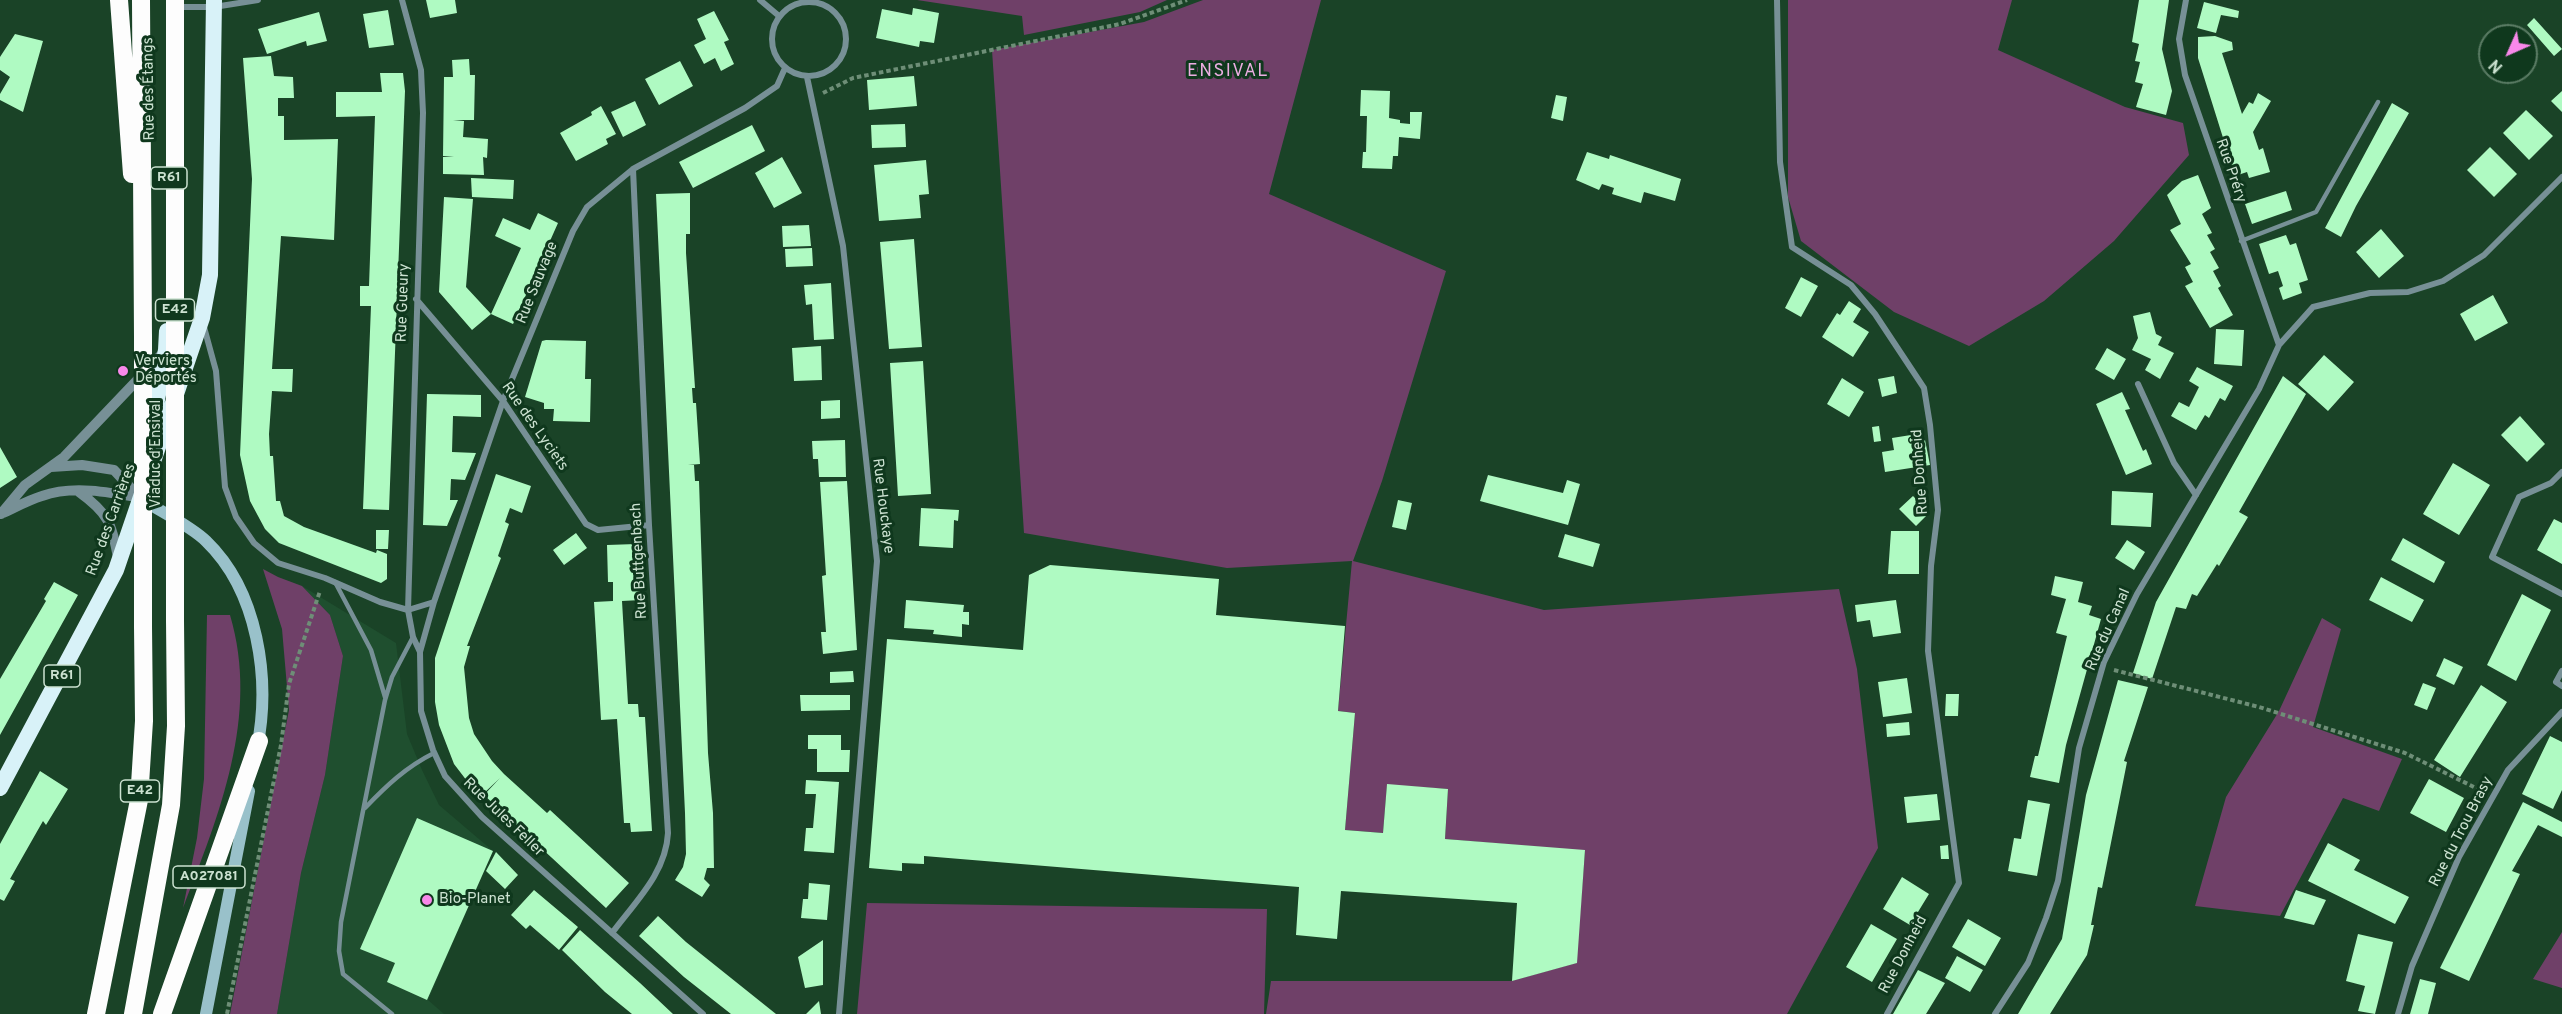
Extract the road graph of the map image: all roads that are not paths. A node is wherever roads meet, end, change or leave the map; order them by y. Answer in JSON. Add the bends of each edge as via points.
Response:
{"nodes":[{"id":1,"x":119,"y":0,"type":"edge"},
{"id":2,"x":141,"y":0,"type":"edge"},
{"id":3,"x":258,"y":0,"type":"edge"},
{"id":4,"x":402,"y":0,"type":"edge"},
{"id":5,"x":760,"y":0,"type":"edge"},
{"id":6,"x":833,"y":0,"type":"edge"},
{"id":7,"x":1777,"y":0,"type":"edge"},
{"id":8,"x":2186,"y":0,"type":"edge"},
{"id":9,"x":170,"y":2,"type":"edge"},
{"id":10,"x":214,"y":4,"type":"edge"},
{"id":11,"x":830,"y":7,"type":"junction"},
{"id":12,"x":778,"y":16,"type":"junction"},
{"id":13,"x":785,"y":68,"type":"junction"},
{"id":14,"x":807,"y":77,"type":"junction"},
{"id":15,"x":2378,"y":102,"type":"dead end"},
{"id":16,"x":633,"y":169,"type":"junction"},
{"id":17,"x":2562,"y":177,"type":"edge"},
{"id":18,"x":2241,"y":241,"type":"junction"},
{"id":19,"x":141,"y":250,"type":"junction"},
{"id":20,"x":416,"y":298,"type":"junction"},
{"id":21,"x":202,"y":318,"type":"junction"},
{"id":22,"x":2279,"y":345,"type":"junction"},
{"id":23,"x":166,"y":350,"type":"junction"},
{"id":24,"x":2138,"y":384,"type":"dead end"},
{"id":25,"x":503,"y":401,"type":"junction"},
{"id":26,"x":50,"y":467,"type":"junction"},
{"id":27,"x":2562,"y":472,"type":"edge"},
{"id":28,"x":79,"y":492,"type":"junction"},
{"id":29,"x":2196,"y":495,"type":"junction"},
{"id":30,"x":140,"y":498,"type":"junction"},
{"id":31,"x":0,"y":514,"type":"edge"},
{"id":32,"x":649,"y":525,"type":"junction"},
{"id":33,"x":119,"y":561,"type":"junction"},
{"id":34,"x":335,"y":582,"type":"junction"},
{"id":35,"x":2562,"y":594,"type":"edge"},
{"id":36,"x":434,"y":602,"type":"junction"},
{"id":37,"x":408,"y":609,"type":"junction"},
{"id":38,"x":413,"y":637,"type":"junction"},
{"id":39,"x":420,"y":652,"type":"junction"},
{"id":40,"x":2562,"y":671,"type":"edge"},
{"id":41,"x":2562,"y":686,"type":"edge"},
{"id":42,"x":385,"y":700,"type":"junction"},
{"id":43,"x":2562,"y":712,"type":"edge"},
{"id":44,"x":259,"y":741,"type":"junction"},
{"id":45,"x":434,"y":753,"type":"junction"},
{"id":46,"x":0,"y":788,"type":"edge"},
{"id":47,"x":365,"y":808,"type":"junction"},
{"id":48,"x":612,"y":933,"type":"junction"},
{"id":49,"x":96,"y":1014,"type":"edge"},
{"id":50,"x":134,"y":1014,"type":"edge"},
{"id":51,"x":162,"y":1014,"type":"edge"},
{"id":52,"x":206,"y":1014,"type":"edge"},
{"id":53,"x":393,"y":1014,"type":"edge"},
{"id":54,"x":704,"y":1014,"type":"edge"},
{"id":55,"x":839,"y":1014,"type":"edge"},
{"id":56,"x":1887,"y":1014,"type":"edge"},
{"id":57,"x":1995,"y":1014,"type":"edge"},
{"id":58,"x":2398,"y":1014,"type":"edge"}],
"edges":[{"from":1,"to":19,"type":"highway","via":[[126,123]]},
{"from":2,"to":19,"type":"highway","number":"E42"},
{"from":3,"to":10,"type":"street"},
{"from":4,"to":20,"type":"street","name":"Rue Gueury","via":[[421,70]]},
{"from":5,"to":12,"type":"street"},
{"from":6,"to":11,"type":"street"},
{"from":7,"to":56,"type":"street","name":"Rue Donheid","via":[[1780,162],[1792,247],[1851,285],[1875,314],[1924,388],[1930,425],[1938,510],[1930,566],[1928,651],[1959,883]]},
{"from":8,"to":18,"type":"street","name":"Rue Préry","via":[[2179,39],[2185,75]]},
{"from":9,"to":10,"type":"street"},
{"from":9,"to":23,"type":"highway","name":"Rue des Étangs","number":"R61"},
{"from":9,"to":50,"type":"highway","name":"Viaduc d’Ensival","number":"E42","bridge":true,"via":[[176,726],[171,805]]},
{"from":10,"to":21,"type":"highway","number":"R61","via":[[210,275]]},
{"from":11,"to":12,"type":"street","via":[[802,2]]},
{"from":11,"to":14,"type":"street","via":[[846,30],[847,44],[833,68]]},
{"from":12,"to":13,"type":"street","via":[[772,29],[772,44]]},
{"from":13,"to":14,"type":"street"},
{"from":13,"to":16,"type":"street","name":"Rue Sauvage","via":[[777,86],[745,108]]},
{"from":14,"to":55,"type":"street","name":"Rue Houckaye","via":[[843,246],[877,561]]},
{"from":15,"to":18,"type":"lane","via":[[2316,212]]},
{"from":16,"to":25,"type":"street","name":"Rue Sauvage","via":[[587,207],[573,231]]},
{"from":16,"to":32,"type":"street","name":"Rue Buttgenbach"},
{"from":17,"to":22,"type":"street","name":"Rue du Canal","via":[[2484,255],[2443,281],[2408,292],[2370,293],[2313,306]]},
{"from":18,"to":22,"type":"street","name":"Rue Préry"},
{"from":19,"to":49,"type":"highway","name":"Viaduc d’Ensival","number":"E42","bridge":true,"via":[[144,721],[139,800]]},
{"from":20,"to":25,"type":"street","name":"Rue des Lyciets"},
{"from":20,"to":37,"type":"street","name":"Rue Gueury"},
{"from":21,"to":30,"type":"highway","name":"Rue des Carrières","number":"R61"},
{"from":21,"to":34,"type":"street","via":[[216,371],[225,487],[236,517],[254,543],[278,563]]},
{"from":22,"to":29,"type":"street","name":"Rue du Canal","via":[[2259,389]]},
{"from":23,"to":26,"type":"street","via":[[88,434]]},
{"from":23,"to":30,"type":"highway","name":"Rue des Étangs","number":"R61"},
{"from":24,"to":29,"type":"street","via":[[2174,463]]},
{"from":25,"to":32,"type":"street","name":"Rue des Lyciets","via":[[586,524],[598,530]]},
{"from":25,"to":36,"type":"street","name":"Rue Sauvage"},
{"from":26,"to":30,"type":"street","via":[[82,465],[114,470]]},
{"from":26,"to":31,"type":"street","via":[[25,485]]},
{"from":27,"to":35,"type":"street","via":[[2551,483],[2519,497],[2492,557]]},
{"from":28,"to":30,"type":"street"},
{"from":28,"to":31,"type":"street","via":[[44,495]]},
{"from":28,"to":33,"type":"street","via":[[102,508],[113,530]]},
{"from":29,"to":57,"type":"street","name":"Rue du Canal","via":[[2137,594],[2103,668],[2079,748],[2058,881],[2028,963]]},
{"from":30,"to":33,"type":"highway","name":"Rue des Carrières","number":"R61"},
{"from":30,"to":44,"type":"main road","via":[[205,539],[242,588],[258,641]]},
{"from":32,"to":48,"type":"street","name":"Rue Buttgenbach","via":[[667,852],[661,868]]},
{"from":33,"to":46,"type":"highway","name":"Rue des Carrières","number":"R61"},
{"from":34,"to":37,"type":"street","via":[[380,602]]},
{"from":34,"to":42,"type":"lane","via":[[371,650]]},
{"from":36,"to":37,"type":"street"},
{"from":36,"to":39,"type":"street","name":"Rue Sauvage"},
{"from":37,"to":38,"type":"street","name":"Rue Jules Feller"},
{"from":38,"to":39,"type":"street","name":"Rue Jules Feller"},
{"from":38,"to":42,"type":"lane"},
{"from":39,"to":45,"type":"street","name":"Rue Jules Feller","via":[[421,711]]},
{"from":40,"to":41,"type":"street","via":[[2556,682]]},
{"from":42,"to":47,"type":"lane"},
{"from":43,"to":58,"type":"street","name":"Rue du Trou Brasy","via":[[2508,770],[2459,857],[2412,966]]},
{"from":44,"to":51,"type":"highway","number":"A027081"},
{"from":44,"to":52,"type":"main road"},
{"from":45,"to":47,"type":"lane","via":[[415,762],[386,785]]},
{"from":45,"to":48,"type":"street","name":"Rue Jules Feller","via":[[445,776],[463,798]]},
{"from":47,"to":53,"type":"lane","via":[[346,894],[339,951],[343,974]]},
{"from":48,"to":54,"type":"street","name":"Rue Jules Feller"}]}
